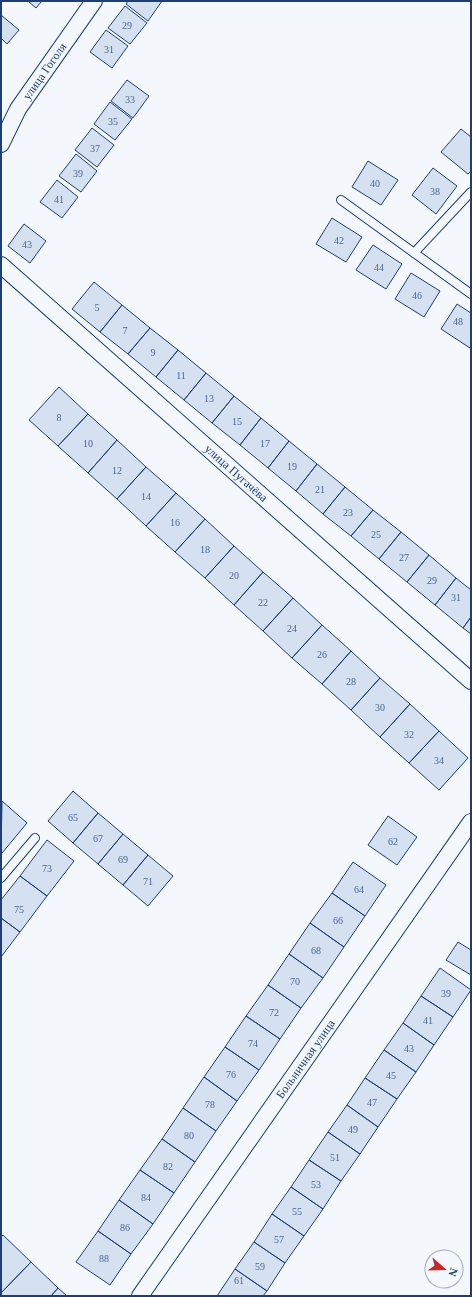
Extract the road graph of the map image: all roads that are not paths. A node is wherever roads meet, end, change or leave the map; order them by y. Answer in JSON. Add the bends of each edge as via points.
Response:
{"nodes":[{"id":1,"x":94,"y":1,"type":"edge"},
{"id":2,"x":1,"y":144,"type":"edge"},
{"id":3,"x":471,"y":192,"type":"edge"},
{"id":4,"x":340,"y":200,"type":"dead end"},
{"id":5,"x":414,"y":253,"type":"junction"},
{"id":6,"x":1,"y":265,"type":"edge"},
{"id":7,"x":471,"y":294,"type":"edge"},
{"id":8,"x":471,"y":681,"type":"edge"},
{"id":9,"x":471,"y":822,"type":"edge"},
{"id":10,"x":35,"y":838,"type":"dead end"},
{"id":11,"x":1,"y":878,"type":"edge"},
{"id":12,"x":140,"y":1296,"type":"edge"}],
"edges":[{"from":1,"to":2,"type":"street","name":"улица Гоголя","via":[[18,109]]},
{"from":3,"to":5,"type":"lane"},
{"from":4,"to":5,"type":"lane"},
{"from":5,"to":7,"type":"lane"},
{"from":6,"to":8,"type":"street","name":"улица Пугачёва"},
{"from":9,"to":12,"type":"street","name":"Больничная улица"},
{"from":10,"to":11,"type":"lane"}]}
